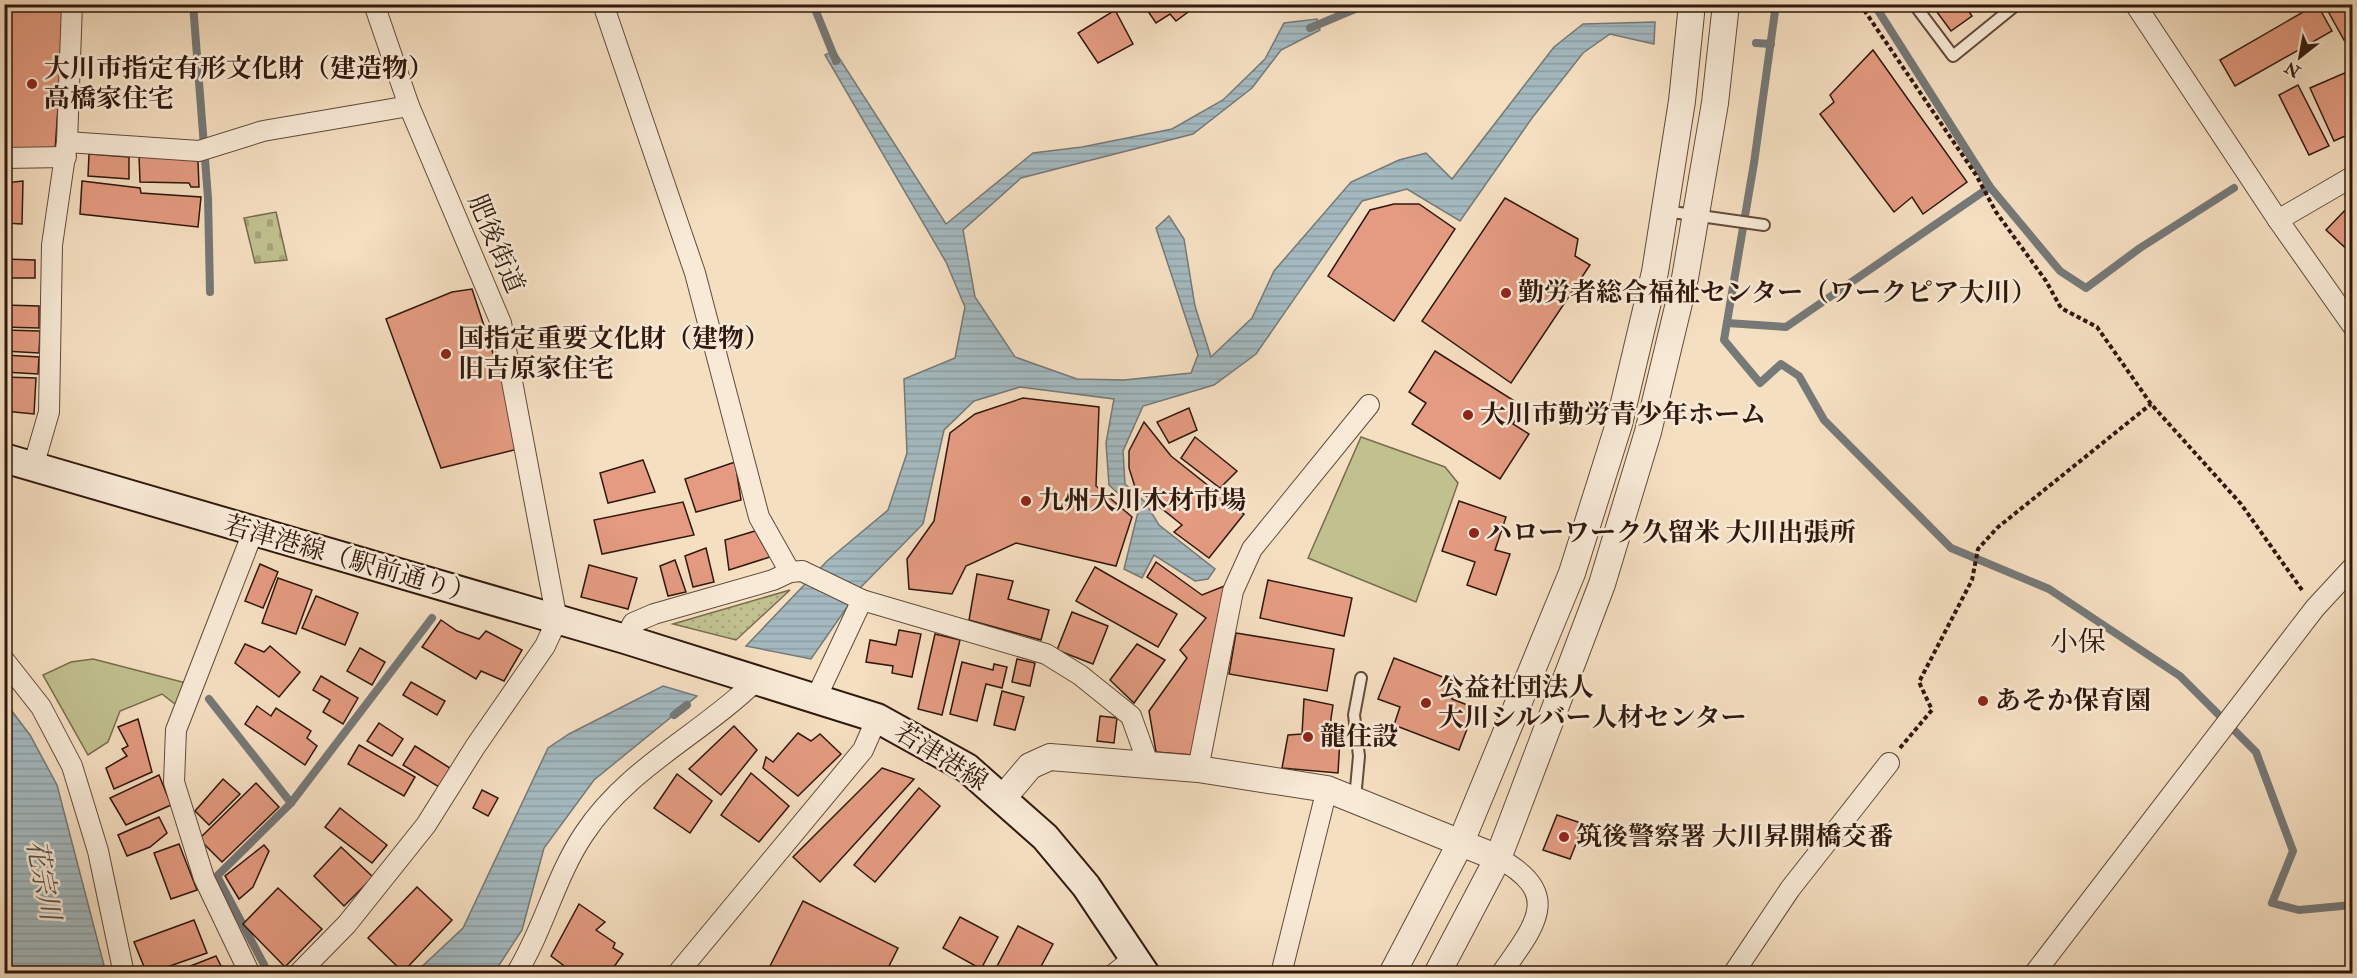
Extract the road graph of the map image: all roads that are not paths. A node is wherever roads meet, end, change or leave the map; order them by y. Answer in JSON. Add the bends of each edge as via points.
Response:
{"nodes":[{"id":1,"x":72,"y":4,"type":"edge"},
{"id":2,"x":374,"y":4,"type":"edge"},
{"id":3,"x":603,"y":4,"type":"edge"},
{"id":4,"x":1692,"y":4,"type":"edge"},
{"id":5,"x":1726,"y":4,"type":"edge"},
{"id":6,"x":1914,"y":4,"type":"edge"},
{"id":7,"x":2017,"y":4,"type":"edge"},
{"id":8,"x":2135,"y":4,"type":"edge"},
{"id":9,"x":409,"y":106,"type":"junction"},
{"id":10,"x":67,"y":150,"type":"junction"},
{"id":11,"x":4,"y":158,"type":"edge"},
{"id":12,"x":2352,"y":177,"type":"edge"},
{"id":13,"x":1664,"y":211,"type":"junction"},
{"id":14,"x":1695,"y":213,"type":"junction"},
{"id":15,"x":2278,"y":220,"type":"junction"},
{"id":16,"x":1758,"y":224,"type":"dead end"},
{"id":17,"x":2352,"y":325,"type":"edge"},
{"id":18,"x":1369,"y":405,"type":"dead end"},
{"id":19,"x":4,"y":458,"type":"edge"},
{"id":20,"x":33,"y":467,"type":"junction"},
{"id":21,"x":253,"y":532,"type":"junction"},
{"id":22,"x":2352,"y":568,"type":"edge"},
{"id":23,"x":796,"y":572,"type":"junction"},
{"id":24,"x":862,"y":600,"type":"junction"},
{"id":25,"x":557,"y":620,"type":"junction"},
{"id":26,"x":625,"y":639,"type":"junction"},
{"id":27,"x":4,"y":660,"type":"edge"},
{"id":28,"x":695,"y":660,"type":"joint"},
{"id":29,"x":748,"y":676,"type":"junction"},
{"id":30,"x":1361,"y":678,"type":"dead end"},
{"id":31,"x":816,"y":698,"type":"junction"},
{"id":32,"x":877,"y":718,"type":"junction"},
{"id":33,"x":1889,"y":763,"type":"road end"},
{"id":34,"x":1149,"y":766,"type":"junction"},
{"id":35,"x":1198,"y":769,"type":"junction"},
{"id":36,"x":1327,"y":789,"type":"junction"},
{"id":37,"x":1003,"y":798,"type":"junction"},
{"id":38,"x":1355,"y":800,"type":"junction"},
{"id":39,"x":1461,"y":842,"type":"junction"},
{"id":40,"x":1498,"y":858,"type":"junction"},
{"id":41,"x":1132,"y":968,"type":"edge"},
{"id":42,"x":124,"y":974,"type":"edge"},
{"id":43,"x":250,"y":974,"type":"edge"},
{"id":44,"x":298,"y":974,"type":"edge"},
{"id":45,"x":516,"y":974,"type":"edge"},
{"id":46,"x":677,"y":974,"type":"edge"},
{"id":47,"x":1281,"y":974,"type":"edge"},
{"id":48,"x":1392,"y":974,"type":"edge"},
{"id":49,"x":1437,"y":974,"type":"edge"},
{"id":50,"x":1500,"y":974,"type":"edge"},
{"id":51,"x":1733,"y":974,"type":"edge"},
{"id":52,"x":2034,"y":974,"type":"edge"}],
"edges":[{"from":1,"to":10,"type":"street"},
{"from":2,"to":9,"type":"street","name":"肥後街道"},
{"from":3,"to":23,"type":"street","via":[[695,273],[759,517]]},
{"from":4,"to":13,"type":"street","via":[[1682,101]]},
{"from":5,"to":14,"type":"street","via":[[1715,102]]},
{"from":6,"to":7,"type":"lane","via":[[1953,56]]},
{"from":8,"to":15,"type":"street"},
{"from":9,"to":10,"type":"street","via":[[263,131],[204,149]]},
{"from":9,"to":25,"type":"street","name":"肥後街道","via":[[501,324]]},
{"from":10,"to":11,"type":"street"},
{"from":10,"to":20,"type":"street","via":[[52,245],[49,412]]},
{"from":12,"to":15,"type":"street"},
{"from":13,"to":14,"type":"lane"},
{"from":13,"to":39,"type":"street","via":[[1619,424],[1572,573]]},
{"from":14,"to":16,"type":"lane"},
{"from":14,"to":40,"type":"street","via":[[1685,278],[1645,443],[1602,584]]},
{"from":15,"to":17,"type":"street"},
{"from":18,"to":35,"type":"street","via":[[1252,549],[1233,591]]},
{"from":19,"to":20,"type":"main road","name":"若津港線（駅前通り）"},
{"from":20,"to":21,"type":"main road","name":"若津港線（駅前通り）"},
{"from":21,"to":25,"type":"main road","name":"若津港線（駅前通り）"},
{"from":21,"to":43,"type":"street","via":[[176,730],[174,782],[204,878]]},
{"from":22,"to":52,"type":"street","via":[[2315,608]]},
{"from":23,"to":24,"type":"street"},
{"from":23,"to":26,"type":"street","via":[[654,614],[633,623]]},
{"from":24,"to":31,"type":"street"},
{"from":24,"to":34,"type":"street","via":[[1046,654],[1080,675],[1131,716]]},
{"from":25,"to":26,"type":"main road","name":"若津港線（駅前通り）"},
{"from":25,"to":44,"type":"street","via":[[545,646],[426,825],[347,924]]},
{"from":26,"to":28,"type":"main road","name":"若津港線（駅前通り）"},
{"from":27,"to":42,"type":"street","via":[[41,707],[72,766],[98,851]]},
{"from":28,"to":29,"type":"main road","name":"若津港線"},
{"from":29,"to":31,"type":"main road","name":"若津港線"},
{"from":29,"to":45,"type":"street","via":[[729,705],[638,774],[585,832],[564,868],[529,953]]},
{"from":30,"to":38,"type":"lane","via":[[1354,715],[1359,756]]},
{"from":31,"to":32,"type":"main road","name":"若津港線"},
{"from":32,"to":37,"type":"main road","name":"若津港線","via":[[967,768]]},
{"from":32,"to":46,"type":"street","via":[[863,750]]},
{"from":33,"to":51,"type":"street","via":[[1790,889]]},
{"from":34,"to":35,"type":"street"},
{"from":34,"to":37,"type":"street","via":[[1050,757],[1030,766]]},
{"from":35,"to":36,"type":"street"},
{"from":36,"to":38,"type":"street"},
{"from":36,"to":47,"type":"street"},
{"from":37,"to":41,"type":"main road","name":"若津港線","via":[[1045,837],[1086,886]]},
{"from":38,"to":39,"type":"street"},
{"from":39,"to":40,"type":"street"},
{"from":39,"to":48,"type":"street"},
{"from":40,"to":49,"type":"street"},
{"from":40,"to":50,"type":"street","via":[[1518,868],[1535,887],[1539,908],[1526,936]]}]}
